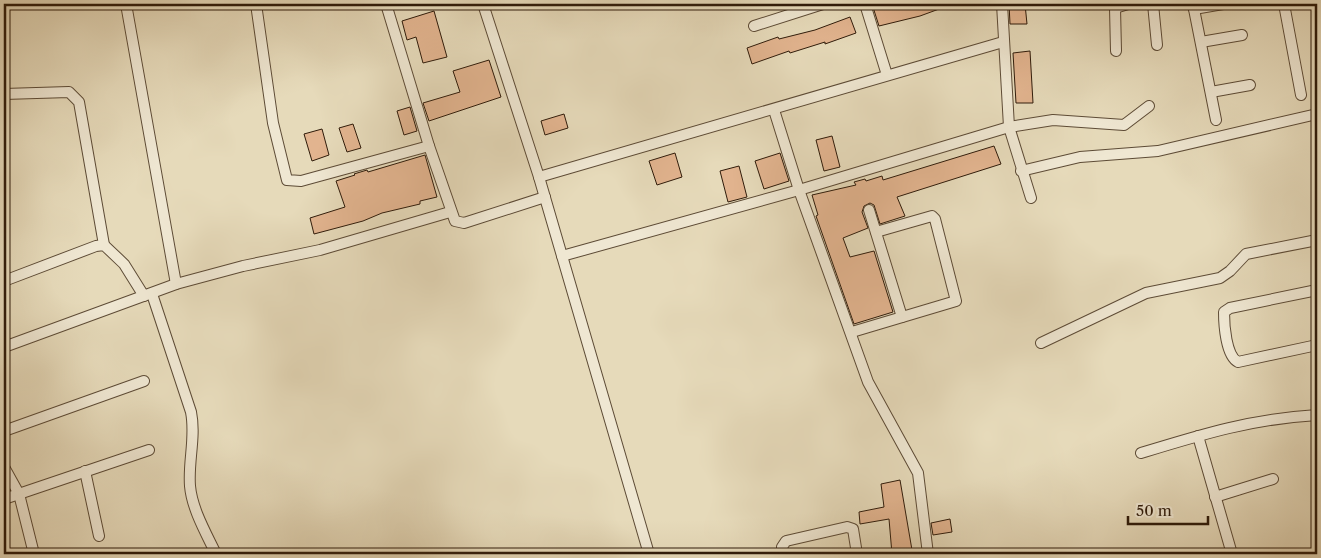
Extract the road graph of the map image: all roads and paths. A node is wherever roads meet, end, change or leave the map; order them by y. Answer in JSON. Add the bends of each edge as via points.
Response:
{"nodes":[{"id":1,"x":126,"y":4,"type":"edge"},
{"id":2,"x":256,"y":4,"type":"edge"},
{"id":3,"x":386,"y":4,"type":"edge"},
{"id":4,"x":483,"y":4,"type":"edge"},
{"id":5,"x":823,"y":4,"type":"edge"},
{"id":6,"x":864,"y":4,"type":"edge"},
{"id":7,"x":1002,"y":4,"type":"edge"},
{"id":8,"x":1128,"y":4,"type":"edge"},
{"id":9,"x":1153,"y":4,"type":"edge"},
{"id":10,"x":1223,"y":4,"type":"edge"},
{"id":11,"x":1284,"y":4,"type":"edge"},
{"id":12,"x":1194,"y":6,"type":"edge"},
{"id":13,"x":796,"y":8,"type":"edge"},
{"id":14,"x":754,"y":26,"type":"dead end"},
{"id":15,"x":1242,"y":35,"type":"dead end"},
{"id":16,"x":1003,"y":42,"type":"junction"},
{"id":17,"x":1201,"y":42,"type":"junction"},
{"id":18,"x":1157,"y":45,"type":"dead end"},
{"id":19,"x":1116,"y":51,"type":"dead end"},
{"id":20,"x":886,"y":75,"type":"junction"},
{"id":21,"x":1250,"y":85,"type":"dead end"},
{"id":22,"x":1211,"y":92,"type":"junction"},
{"id":23,"x":4,"y":94,"type":"edge"},
{"id":24,"x":1301,"y":95,"type":"dead end"},
{"id":25,"x":1149,"y":106,"type":"dead end"},
{"id":26,"x":774,"y":110,"type":"junction"},
{"id":27,"x":1317,"y":114,"type":"edge"},
{"id":28,"x":1216,"y":120,"type":"dead end"},
{"id":29,"x":1009,"y":127,"type":"junction"},
{"id":30,"x":429,"y":146,"type":"junction"},
{"id":31,"x":1021,"y":170,"type":"junction"},
{"id":32,"x":539,"y":177,"type":"junction"},
{"id":33,"x":799,"y":190,"type":"junction"},
{"id":34,"x":544,"y":198,"type":"junction"},
{"id":35,"x":1031,"y":198,"type":"dead end"},
{"id":36,"x":868,"y":210,"type":"dead end"},
{"id":37,"x":450,"y":212,"type":"junction"},
{"id":38,"x":876,"y":232,"type":"junction"},
{"id":39,"x":1317,"y":240,"type":"edge"},
{"id":40,"x":104,"y":245,"type":"junction"},
{"id":41,"x":562,"y":256,"type":"junction"},
{"id":42,"x":4,"y":281,"type":"edge"},
{"id":43,"x":176,"y":284,"type":"junction"},
{"id":44,"x":1317,"y":290,"type":"edge"},
{"id":45,"x":148,"y":295,"type":"junction"},
{"id":46,"x":902,"y":317,"type":"junction"},
{"id":47,"x":852,"y":332,"type":"junction"},
{"id":48,"x":1041,"y":343,"type":"dead end"},
{"id":49,"x":1317,"y":344,"type":"edge"},
{"id":50,"x":4,"y":347,"type":"edge"},
{"id":51,"x":144,"y":381,"type":"dead end"},
{"id":52,"x":1317,"y":415,"type":"edge"},
{"id":53,"x":4,"y":431,"type":"edge"},
{"id":54,"x":1198,"y":436,"type":"junction"},
{"id":55,"x":149,"y":450,"type":"dead end"},
{"id":56,"x":1141,"y":454,"type":"dead end"},
{"id":57,"x":4,"y":467,"type":"edge"},
{"id":58,"x":85,"y":471,"type":"junction"},
{"id":59,"x":1273,"y":479,"type":"dead end"},
{"id":60,"x":19,"y":494,"type":"junction"},
{"id":61,"x":1215,"y":497,"type":"junction"},
{"id":62,"x":4,"y":499,"type":"edge"},
{"id":63,"x":99,"y":536,"type":"dead end"},
{"id":64,"x":34,"y":554,"type":"edge"},
{"id":65,"x":216,"y":554,"type":"edge"},
{"id":66,"x":649,"y":554,"type":"edge"},
{"id":67,"x":784,"y":554,"type":"edge"},
{"id":68,"x":857,"y":554,"type":"edge"},
{"id":69,"x":928,"y":554,"type":"edge"},
{"id":70,"x":1232,"y":554,"type":"edge"}],
"edges":[{"from":1,"to":43,"type":"street"},
{"from":2,"to":30,"type":"street","via":[[273,123],[287,180],[302,181]]},
{"from":3,"to":30,"type":"street"},
{"from":4,"to":32,"type":"street"},
{"from":5,"to":13,"type":"street"},
{"from":6,"to":20,"type":"street"},
{"from":7,"to":16,"type":"street"},
{"from":8,"to":19,"type":"street","via":[[1114,8]]},
{"from":9,"to":18,"type":"street"},
{"from":10,"to":12,"type":"street"},
{"from":11,"to":24,"type":"street"},
{"from":12,"to":17,"type":"street"},
{"from":13,"to":14,"type":"street"},
{"from":15,"to":17,"type":"street"},
{"from":16,"to":20,"type":"street"},
{"from":16,"to":29,"type":"street"},
{"from":17,"to":22,"type":"street"},
{"from":20,"to":26,"type":"street"},
{"from":21,"to":22,"type":"street"},
{"from":22,"to":28,"type":"street"},
{"from":23,"to":40,"type":"street","via":[[69,92],[75,96]]},
{"from":25,"to":29,"type":"street","via":[[1131,121],[1116,126],[1052,120]]},
{"from":26,"to":32,"type":"street"},
{"from":26,"to":33,"type":"street"},
{"from":27,"to":31,"type":"street","via":[[1167,149],[1080,157]]},
{"from":29,"to":31,"type":"street"},
{"from":29,"to":33,"type":"street"},
{"from":30,"to":37,"type":"street"},
{"from":31,"to":35,"type":"street"},
{"from":32,"to":34,"type":"street"},
{"from":33,"to":41,"type":"street"},
{"from":33,"to":47,"type":"street"},
{"from":34,"to":37,"type":"street","via":[[464,224],[455,221]]},
{"from":34,"to":41,"type":"street"},
{"from":36,"to":38,"type":"street"},
{"from":37,"to":43,"type":"street","via":[[330,248]]},
{"from":38,"to":46,"type":"street"},
{"from":38,"to":46,"type":"street","via":[[929,216],[935,219],[956,300]]},
{"from":39,"to":48,"type":"street","via":[[1246,254],[1220,278],[1146,293]]},
{"from":40,"to":42,"type":"street"},
{"from":40,"to":45,"type":"street"},
{"from":41,"to":66,"type":"street"},
{"from":43,"to":45,"type":"street"},
{"from":44,"to":49,"type":"street","via":[[1230,308],[1224,312],[1224,319],[1231,354],[1238,362]]},
{"from":45,"to":50,"type":"street"},
{"from":45,"to":65,"type":"street","via":[[191,412],[190,484]]},
{"from":46,"to":47,"type":"street"},
{"from":47,"to":69,"type":"street","via":[[873,395],[918,473]]},
{"from":51,"to":53,"type":"street"},
{"from":52,"to":54,"type":"street","via":[[1258,421]]},
{"from":54,"to":56,"type":"street"},
{"from":54,"to":61,"type":"street"},
{"from":55,"to":58,"type":"street"},
{"from":57,"to":60,"type":"street"},
{"from":58,"to":60,"type":"street"},
{"from":58,"to":63,"type":"street"},
{"from":59,"to":61,"type":"street"},
{"from":60,"to":62,"type":"street"},
{"from":60,"to":64,"type":"street"},
{"from":61,"to":70,"type":"street"},
{"from":67,"to":68,"type":"street","via":[[783,543],[786,540],[847,527],[853,529]]}]}
